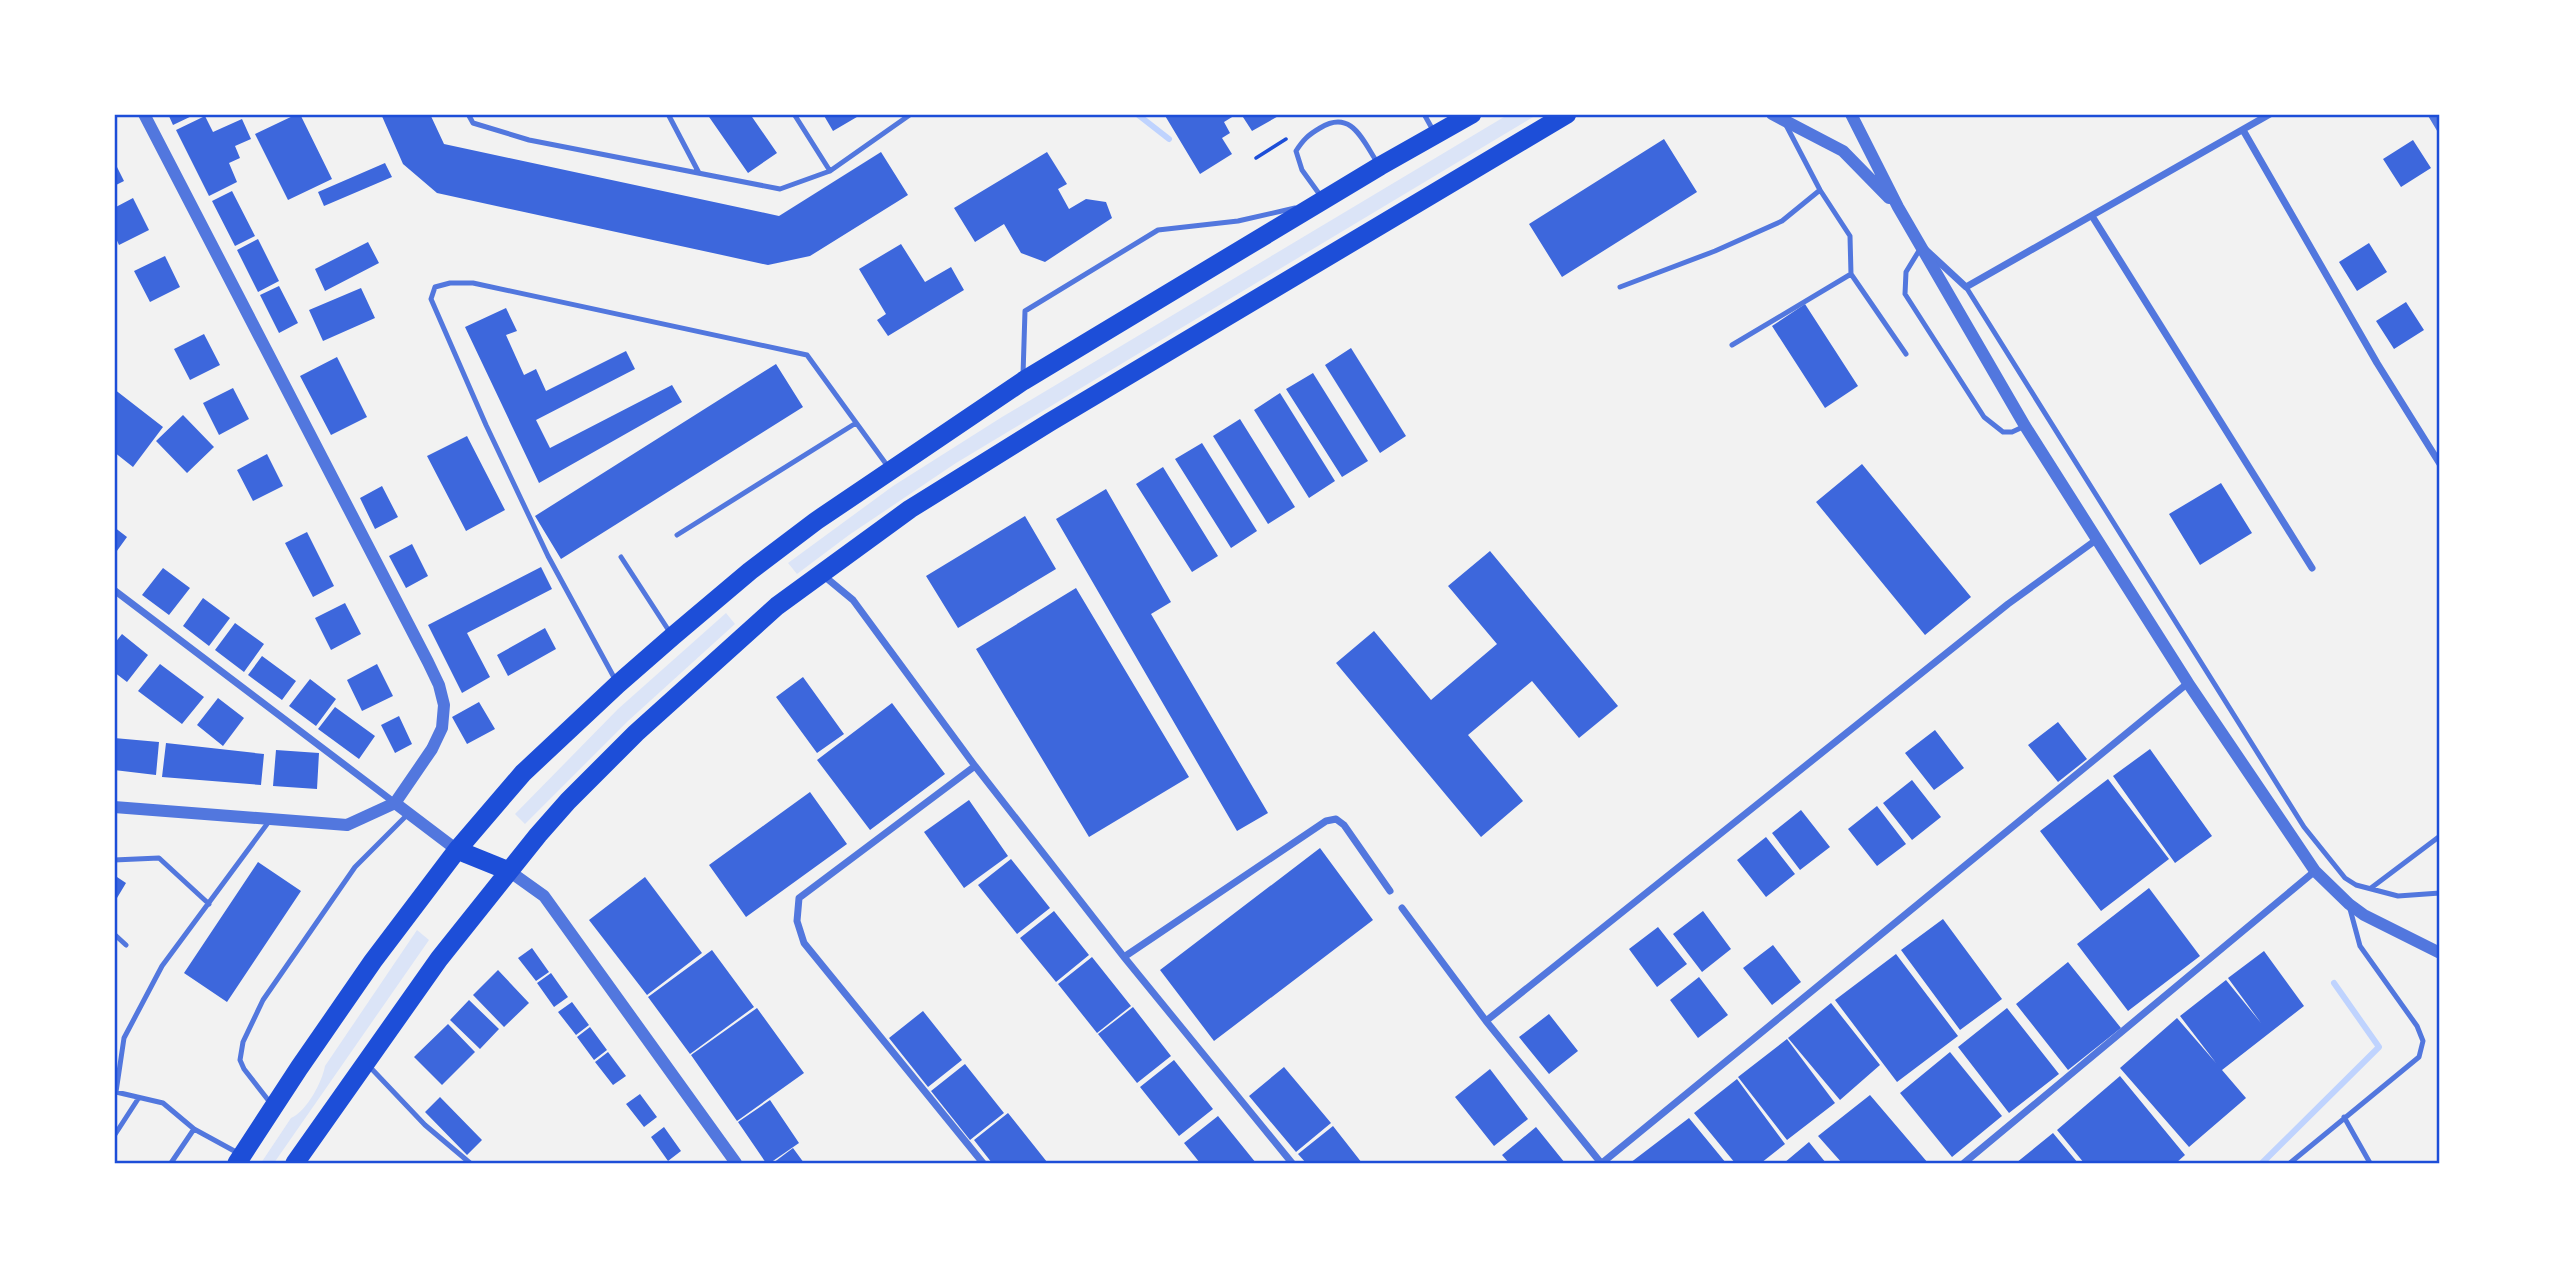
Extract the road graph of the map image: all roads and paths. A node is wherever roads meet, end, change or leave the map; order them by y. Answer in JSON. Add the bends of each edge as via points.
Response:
{"nodes":[{"id":1,"x":144,"y":114,"type":"edge"},
{"id":2,"x":468,"y":114,"type":"edge"},
{"id":3,"x":668,"y":114,"type":"edge"},
{"id":4,"x":794,"y":114,"type":"edge"},
{"id":5,"x":911,"y":114,"type":"edge"},
{"id":6,"x":1424,"y":114,"type":"edge"},
{"id":7,"x":1472,"y":114,"type":"edge"},
{"id":8,"x":1567,"y":114,"type":"edge"},
{"id":9,"x":1772,"y":114,"type":"edge"},
{"id":10,"x":1852,"y":114,"type":"edge"},
{"id":11,"x":2270,"y":114,"type":"edge"},
{"id":12,"x":2431,"y":114,"type":"edge"},
{"id":13,"x":904,"y":116,"type":"edge"},
{"id":14,"x":1784,"y":122,"type":"junction"},
{"id":15,"x":2440,"y":129,"type":"edge"},
{"id":16,"x":2243,"y":130,"type":"junction"},
{"id":17,"x":1436,"y":135,"type":"junction"},
{"id":18,"x":1380,"y":166,"type":"junction"},
{"id":19,"x":830,"y":171,"type":"junction"},
{"id":20,"x":699,"y":173,"type":"junction"},
{"id":21,"x":1820,"y":190,"type":"junction"},
{"id":22,"x":1324,"y":201,"type":"junction"},
{"id":23,"x":1898,"y":207,"type":"junction"},
{"id":24,"x":2092,"y":216,"type":"junction"},
{"id":25,"x":1921,"y":246,"type":"junction"},
{"id":26,"x":1852,"y":274,"type":"junction"},
{"id":27,"x":1620,"y":287,"type":"dead end"},
{"id":28,"x":1966,"y":287,"type":"junction"},
{"id":29,"x":1732,"y":345,"type":"dead end"},
{"id":30,"x":1906,"y":354,"type":"dead end"},
{"id":31,"x":1023,"y":381,"type":"junction"},
{"id":32,"x":856,"y":423,"type":"junction"},
{"id":33,"x":2025,"y":426,"type":"junction"},
{"id":34,"x":2440,"y":464,"type":"edge"},
{"id":35,"x":890,"y":471,"type":"junction"},
{"id":36,"x":677,"y":535,"type":"dead end"},
{"id":37,"x":2096,"y":540,"type":"junction"},
{"id":38,"x":621,"y":557,"type":"dead end"},
{"id":39,"x":2312,"y":568,"type":"dead end"},
{"id":40,"x":820,"y":573,"type":"junction"},
{"id":41,"x":114,"y":590,"type":"edge"},
{"id":42,"x":673,"y":636,"type":"junction"},
{"id":43,"x":2188,"y":683,"type":"junction"},
{"id":44,"x":618,"y":684,"type":"junction"},
{"id":45,"x":975,"y":766,"type":"junction"},
{"id":46,"x":395,"y":803,"type":"junction"},
{"id":47,"x":114,"y":807,"type":"edge"},
{"id":48,"x":409,"y":813,"type":"junction"},
{"id":49,"x":271,"y":817,"type":"junction"},
{"id":50,"x":2440,"y":836,"type":"edge"},
{"id":51,"x":457,"y":850,"type":"junction"},
{"id":52,"x":114,"y":860,"type":"edge"},
{"id":53,"x":509,"y":871,"type":"junction"},
{"id":54,"x":2315,"y":871,"type":"junction"},
{"id":55,"x":2371,"y":888,"type":"junction"},
{"id":56,"x":1390,"y":891,"type":"dead end"},
{"id":57,"x":2440,"y":892,"type":"edge"},
{"id":58,"x":209,"y":904,"type":"junction"},
{"id":59,"x":2349,"y":904,"type":"junction"},
{"id":60,"x":1402,"y":908,"type":"dead end"},
{"id":61,"x":114,"y":934,"type":"edge"},
{"id":62,"x":126,"y":945,"type":"dead end"},
{"id":63,"x":2440,"y":953,"type":"edge"},
{"id":64,"x":1124,"y":957,"type":"junction"},
{"id":65,"x":1486,"y":1021,"type":"junction"},
{"id":66,"x":365,"y":1062,"type":"junction"},
{"id":67,"x":115,"y":1091,"type":"edge"},
{"id":68,"x":138,"y":1099,"type":"junction"},
{"id":69,"x":274,"y":1108,"type":"junction"},
{"id":70,"x":2344,"y":1117,"type":"junction"},
{"id":71,"x":194,"y":1129,"type":"junction"},
{"id":72,"x":114,"y":1136,"type":"edge"},
{"id":73,"x":240,"y":1159,"type":"edge"},
{"id":74,"x":171,"y":1163,"type":"edge"},
{"id":75,"x":295,"y":1163,"type":"edge"},
{"id":76,"x":470,"y":1163,"type":"edge"},
{"id":77,"x":736,"y":1163,"type":"edge"},
{"id":78,"x":983,"y":1163,"type":"edge"},
{"id":79,"x":1292,"y":1163,"type":"edge"},
{"id":80,"x":1602,"y":1163,"type":"edge"},
{"id":81,"x":1964,"y":1163,"type":"edge"},
{"id":82,"x":2290,"y":1163,"type":"edge"},
{"id":83,"x":2370,"y":1163,"type":"edge"}],
"edges":[{"from":1,"to":46,"type":"street","via":[[439,685],[444,705],[442,728]]},
{"from":2,"to":20,"type":"lane","via":[[473,123],[529,140]]},
{"from":3,"to":20,"type":"lane"},
{"from":4,"to":19,"type":"lane"},
{"from":5,"to":13,"type":"lane"},
{"from":6,"to":17,"type":"lane"},
{"from":7,"to":17,"type":"highway"},
{"from":8,"to":40,"type":"highway","via":[[1050,422],[910,509]]},
{"from":9,"to":14,"type":"street"},
{"from":10,"to":23,"type":"street"},
{"from":11,"to":16,"type":"street"},
{"from":12,"to":15,"type":"street"},
{"from":13,"to":19,"type":"lane"},
{"from":14,"to":21,"type":"lane"},
{"from":14,"to":23,"type":"street","via":[[1843,152]]},
{"from":16,"to":24,"type":"street"},
{"from":16,"to":34,"type":"street"},
{"from":17,"to":18,"type":"highway"},
{"from":18,"to":22,"type":"highway"},
{"from":18,"to":22,"type":"lane","via":[[1355,128],[1342,121],[1332,120],[1305,136],[1296,151],[1301,170]]},
{"from":19,"to":20,"type":"lane","via":[[780,189]]},
{"from":21,"to":26,"type":"lane","via":[[1850,236]]},
{"from":21,"to":27,"type":"lane","via":[[1782,221]]},
{"from":22,"to":31,"type":"highway"},
{"from":22,"to":31,"type":"lane","via":[[1238,221],[1158,230],[1025,311]]},
{"from":23,"to":25,"type":"street"},
{"from":24,"to":28,"type":"street"},
{"from":24,"to":39,"type":"street"},
{"from":25,"to":28,"type":"street"},
{"from":25,"to":33,"type":"street"},
{"from":25,"to":33,"type":"lane","via":[[1906,272],[1905,294],[1984,417],[2003,432]]},
{"from":26,"to":29,"type":"lane"},
{"from":26,"to":30,"type":"lane"},
{"from":28,"to":55,"type":"lane","via":[[2304,827],[2345,878]]},
{"from":31,"to":35,"type":"highway"},
{"from":32,"to":35,"type":"lane"},
{"from":32,"to":36,"type":"lane"},
{"from":32,"to":44,"type":"lane","via":[[807,355],[473,283],[435,287],[431,299],[486,425],[548,556]]},
{"from":33,"to":37,"type":"street"},
{"from":35,"to":42,"type":"highway","via":[[750,571]]},
{"from":37,"to":43,"type":"street"},
{"from":37,"to":65,"type":"street","via":[[2008,604]]},
{"from":38,"to":42,"type":"lane"},
{"from":40,"to":45,"type":"street","via":[[853,600]]},
{"from":40,"to":53,"type":"highway","via":[[636,733],[568,800]]},
{"from":41,"to":46,"type":"street"},
{"from":42,"to":44,"type":"highway"},
{"from":43,"to":54,"type":"street"},
{"from":43,"to":80,"type":"street"},
{"from":44,"to":51,"type":"highway","via":[[523,773]]},
{"from":45,"to":64,"type":"street"},
{"from":45,"to":78,"type":"street","via":[[800,898],[797,921],[804,943]]},
{"from":46,"to":48,"type":"street"},
{"from":46,"to":49,"type":"street","via":[[347,825]]},
{"from":47,"to":49,"type":"street"},
{"from":48,"to":51,"type":"street"},
{"from":48,"to":69,"type":"lane","via":[[355,867],[262,1000],[240,1060]]},
{"from":49,"to":58,"type":"lane"},
{"from":50,"to":55,"type":"lane"},
{"from":51,"to":53,"type":"highway"},
{"from":51,"to":69,"type":"highway","via":[[373,961]]},
{"from":52,"to":58,"type":"lane","via":[[159,858]]},
{"from":53,"to":66,"type":"highway"},
{"from":53,"to":77,"type":"street","via":[[544,896]]},
{"from":54,"to":59,"type":"street"},
{"from":54,"to":81,"type":"street"},
{"from":55,"to":57,"type":"lane","via":[[2398,895]]},
{"from":56,"to":64,"type":"street","via":[[1344,825],[1336,819],[1326,821]]},
{"from":58,"to":67,"type":"lane","via":[[162,966],[124,1038]]},
{"from":59,"to":63,"type":"street"},
{"from":59,"to":70,"type":"lane","via":[[2360,946],[2423,1041],[2419,1057]]},
{"from":60,"to":65,"type":"street"},
{"from":61,"to":62,"type":"lane"},
{"from":64,"to":79,"type":"street"},
{"from":65,"to":80,"type":"street"},
{"from":66,"to":75,"type":"highway"},
{"from":66,"to":76,"type":"lane","via":[[425,1125]]},
{"from":67,"to":68,"type":"lane"},
{"from":68,"to":71,"type":"lane","via":[[163,1103]]},
{"from":68,"to":72,"type":"lane"},
{"from":69,"to":73,"type":"highway"},
{"from":70,"to":82,"type":"lane"},
{"from":70,"to":83,"type":"lane"},
{"from":71,"to":73,"type":"lane"},
{"from":71,"to":74,"type":"lane"}]}
